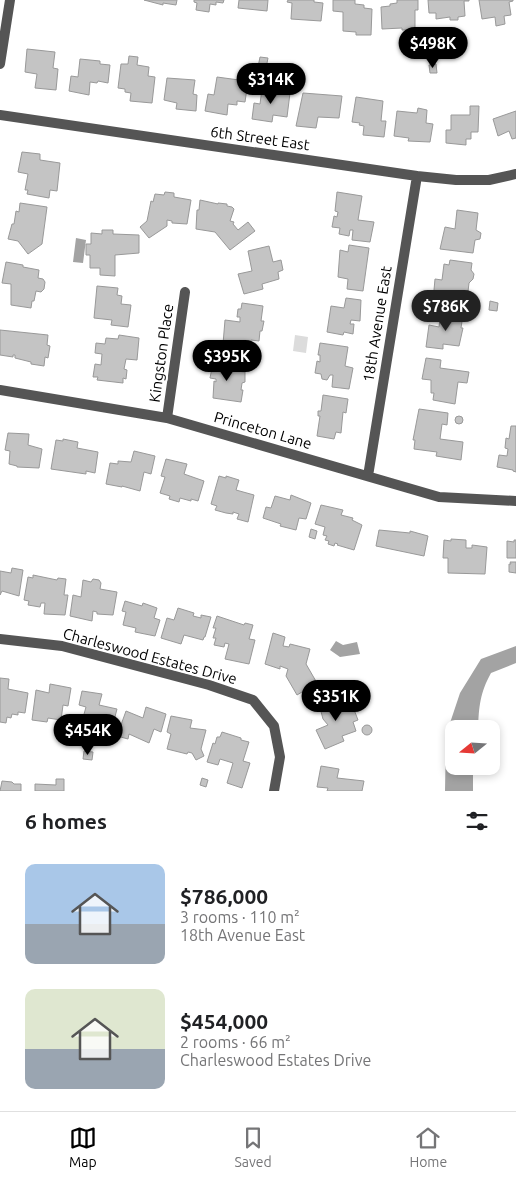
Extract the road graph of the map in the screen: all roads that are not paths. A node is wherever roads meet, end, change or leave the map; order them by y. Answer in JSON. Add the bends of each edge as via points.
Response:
{"nodes":[{"id":1,"x":10,"y":0,"type":"edge"},
{"id":2,"x":0,"y":64,"type":"edge"},
{"id":3,"x":0,"y":116,"type":"edge"},
{"id":4,"x":516,"y":174,"type":"edge"},
{"id":5,"x":417,"y":176,"type":"junction"},
{"id":6,"x":185,"y":292,"type":"dead end"},
{"id":7,"x":0,"y":390,"type":"edge"},
{"id":8,"x":167,"y":418,"type":"junction"},
{"id":9,"x":368,"y":476,"type":"junction"},
{"id":10,"x":516,"y":501,"type":"edge"},
{"id":11,"x":0,"y":639,"type":"edge"},
{"id":12,"x":274,"y":791,"type":"edge"}],
"edges":[{"from":1,"to":2,"type":"street"},
{"from":3,"to":5,"type":"street","name":"6th Street East"},
{"from":4,"to":5,"type":"street","name":"6th Street East","via":[[489,180]]},
{"from":5,"to":9,"type":"street","name":"18th Avenue East"},
{"from":6,"to":8,"type":"street","name":"Kingston Place"},
{"from":7,"to":8,"type":"street","name":"Princeton Lane"},
{"from":8,"to":9,"type":"street","name":"Princeton Lane"},
{"from":9,"to":10,"type":"street","name":"Princeton Lane","via":[[439,498]]},
{"from":11,"to":12,"type":"street","name":"Charleswood Estates Drive","via":[[62,646],[253,700],[274,726],[280,757]]}]}
